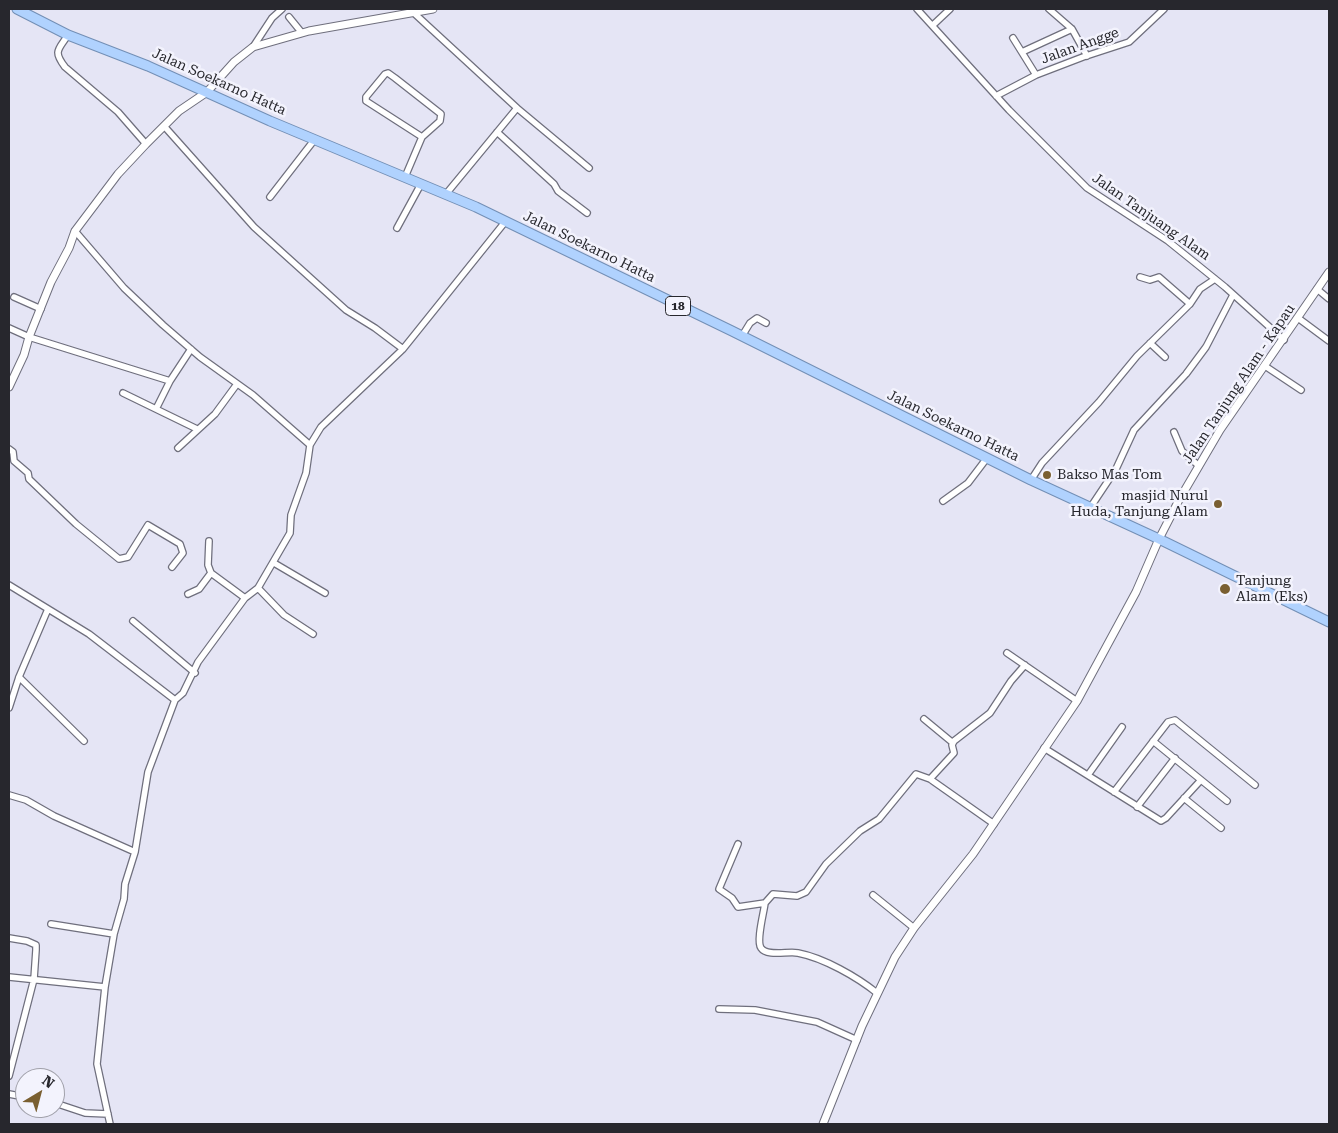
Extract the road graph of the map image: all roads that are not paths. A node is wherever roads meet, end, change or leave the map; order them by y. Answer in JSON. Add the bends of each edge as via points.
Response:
{"nodes":[{"id":1,"x":17,"y":9,"type":"edge"},
{"id":2,"x":282,"y":9,"type":"edge"},
{"id":3,"x":433,"y":9,"type":"edge"},
{"id":4,"x":917,"y":9,"type":"edge"},
{"id":5,"x":950,"y":9,"type":"edge"},
{"id":6,"x":1049,"y":9,"type":"edge"},
{"id":7,"x":1164,"y":9,"type":"edge"},
{"id":8,"x":415,"y":14,"type":"junction"},
{"id":9,"x":289,"y":17,"type":"dead end"},
{"id":10,"x":932,"y":25,"type":"junction"},
{"id":11,"x":1072,"y":28,"type":"junction"},
{"id":12,"x":302,"y":33,"type":"junction"},
{"id":13,"x":68,"y":34,"type":"junction"},
{"id":14,"x":1013,"y":38,"type":"dead end"},
{"id":15,"x":254,"y":47,"type":"junction"},
{"id":16,"x":1022,"y":52,"type":"junction"},
{"id":17,"x":1087,"y":56,"type":"junction"},
{"id":18,"x":1036,"y":76,"type":"junction"},
{"id":19,"x":207,"y":92,"type":"junction"},
{"id":20,"x":996,"y":96,"type":"junction"},
{"id":21,"x":517,"y":108,"type":"junction"},
{"id":22,"x":164,"y":126,"type":"junction"},
{"id":23,"x":497,"y":132,"type":"junction"},
{"id":24,"x":422,"y":137,"type":"junction"},
{"id":25,"x":315,"y":139,"type":"junction"},
{"id":26,"x":146,"y":144,"type":"junction"},
{"id":27,"x":589,"y":168,"type":"dead end"},
{"id":28,"x":405,"y":177,"type":"junction"},
{"id":29,"x":421,"y":184,"type":"junction"},
{"id":30,"x":446,"y":194,"type":"junction"},
{"id":31,"x":270,"y":196,"type":"dead end"},
{"id":32,"x":586,"y":213,"type":"dead end"},
{"id":33,"x":505,"y":222,"type":"junction"},
{"id":34,"x":397,"y":228,"type":"dead end"},
{"id":35,"x":75,"y":231,"type":"junction"},
{"id":36,"x":1329,"y":272,"type":"edge"},
{"id":37,"x":1140,"y":277,"type":"dead end"},
{"id":38,"x":1215,"y":279,"type":"junction"},
{"id":39,"x":1317,"y":289,"type":"junction"},
{"id":40,"x":1233,"y":295,"type":"junction"},
{"id":41,"x":14,"y":297,"type":"dead end"},
{"id":42,"x":1329,"y":299,"type":"edge"},
{"id":43,"x":1190,"y":304,"type":"junction"},
{"id":44,"x":41,"y":309,"type":"junction"},
{"id":45,"x":1298,"y":318,"type":"junction"},
{"id":46,"x":766,"y":323,"type":"dead end"},
{"id":47,"x":9,"y":328,"type":"edge"},
{"id":48,"x":742,"y":336,"type":"junction"},
{"id":49,"x":28,"y":337,"type":"junction"},
{"id":50,"x":1284,"y":340,"type":"junction"},
{"id":51,"x":1329,"y":341,"type":"edge"},
{"id":52,"x":1150,"y":343,"type":"junction"},
{"id":53,"x":191,"y":349,"type":"junction"},
{"id":54,"x":403,"y":349,"type":"junction"},
{"id":55,"x":1165,"y":357,"type":"dead end"},
{"id":56,"x":1265,"y":366,"type":"junction"},
{"id":57,"x":170,"y":380,"type":"junction"},
{"id":58,"x":238,"y":384,"type":"junction"},
{"id":59,"x":9,"y":386,"type":"edge"},
{"id":60,"x":1301,"y":390,"type":"dead end"},
{"id":61,"x":123,"y":393,"type":"dead end"},
{"id":62,"x":156,"y":409,"type":"junction"},
{"id":63,"x":198,"y":429,"type":"junction"},
{"id":64,"x":1174,"y":432,"type":"dead end"},
{"id":65,"x":310,"y":445,"type":"junction"},
{"id":66,"x":178,"y":448,"type":"dead end"},
{"id":67,"x":9,"y":449,"type":"edge"},
{"id":68,"x":987,"y":458,"type":"junction"},
{"id":69,"x":1199,"y":466,"type":"junction"},
{"id":70,"x":1031,"y":480,"type":"junction"},
{"id":71,"x":943,"y":501,"type":"dead end"},
{"id":72,"x":1090,"y":508,"type":"junction"},
{"id":73,"x":1159,"y":539,"type":"junction"},
{"id":74,"x":210,"y":541,"type":"dead end"},
{"id":75,"x":274,"y":563,"type":"junction"},
{"id":76,"x":172,"y":567,"type":"dead end"},
{"id":77,"x":211,"y":573,"type":"junction"},
{"id":78,"x":9,"y":584,"type":"edge"},
{"id":79,"x":258,"y":588,"type":"junction"},
{"id":80,"x":325,"y":593,"type":"dead end"},
{"id":81,"x":188,"y":594,"type":"dead end"},
{"id":82,"x":244,"y":598,"type":"junction"},
{"id":83,"x":48,"y":608,"type":"junction"},
{"id":84,"x":132,"y":621,"type":"dead end"},
{"id":85,"x":1329,"y":622,"type":"edge"},
{"id":86,"x":313,"y":634,"type":"dead end"},
{"id":87,"x":1007,"y":653,"type":"dead end"},
{"id":88,"x":1025,"y":665,"type":"junction"},
{"id":89,"x":195,"y":673,"type":"junction"},
{"id":90,"x":19,"y":678,"type":"junction"},
{"id":91,"x":175,"y":700,"type":"junction"},
{"id":92,"x":1076,"y":701,"type":"junction"},
{"id":93,"x":9,"y":708,"type":"edge"},
{"id":94,"x":924,"y":719,"type":"dead end"},
{"id":95,"x":1122,"y":727,"type":"dead end"},
{"id":96,"x":84,"y":741,"type":"dead end"},
{"id":97,"x":1153,"y":741,"type":"junction"},
{"id":98,"x":953,"y":743,"type":"junction"},
{"id":99,"x":1044,"y":748,"type":"junction"},
{"id":100,"x":1175,"y":758,"type":"junction"},
{"id":101,"x":1088,"y":775,"type":"junction"},
{"id":102,"x":930,"y":779,"type":"junction"},
{"id":103,"x":1201,"y":780,"type":"junction"},
{"id":104,"x":1255,"y":785,"type":"dead end"},
{"id":105,"x":1114,"y":792,"type":"junction"},
{"id":106,"x":9,"y":795,"type":"edge"},
{"id":107,"x":1184,"y":798,"type":"junction"},
{"id":108,"x":1227,"y":801,"type":"dead end"},
{"id":109,"x":1137,"y":807,"type":"junction"},
{"id":110,"x":994,"y":824,"type":"junction"},
{"id":111,"x":1222,"y":828,"type":"dead end"},
{"id":112,"x":738,"y":844,"type":"dead end"},
{"id":113,"x":135,"y":852,"type":"junction"},
{"id":114,"x":874,"y":895,"type":"dead end"},
{"id":115,"x":765,"y":903,"type":"junction"},
{"id":116,"x":51,"y":924,"type":"dead end"},
{"id":117,"x":914,"y":928,"type":"junction"},
{"id":118,"x":114,"y":934,"type":"junction"},
{"id":119,"x":9,"y":938,"type":"edge"},
{"id":120,"x":9,"y":977,"type":"edge"},
{"id":121,"x":34,"y":979,"type":"junction"},
{"id":122,"x":105,"y":987,"type":"junction"},
{"id":123,"x":877,"y":993,"type":"junction"},
{"id":124,"x":718,"y":1009,"type":"dead end"},
{"id":125,"x":857,"y":1040,"type":"junction"},
{"id":126,"x":9,"y":1076,"type":"edge"},
{"id":127,"x":65,"y":1106,"type":"edge"},
{"id":128,"x":108,"y":1114,"type":"junction"},
{"id":129,"x":110,"y":1124,"type":"edge"},
{"id":130,"x":823,"y":1124,"type":"edge"}],
"edges":[{"from":1,"to":13,"type":"highway","name":"Jalan Soekarno Hatta","number":"18"},
{"from":2,"to":15,"type":"street","via":[[272,18]]},
{"from":3,"to":8,"type":"street"},
{"from":4,"to":10,"type":"street","name":"Jalan Tanjuang Alam"},
{"from":5,"to":10,"type":"street"},
{"from":6,"to":11,"type":"street"},
{"from":7,"to":17,"type":"street","name":"Jalan Angge","via":[[1129,42]]},
{"from":8,"to":12,"type":"street"},
{"from":8,"to":21,"type":"street"},
{"from":9,"to":12,"type":"street"},
{"from":10,"to":20,"type":"street","name":"Jalan Tanjuang Alam"},
{"from":11,"to":16,"type":"street"},
{"from":11,"to":17,"type":"street"},
{"from":12,"to":15,"type":"street"},
{"from":13,"to":19,"type":"highway","name":"Jalan Soekarno Hatta","number":"18"},
{"from":13,"to":26,"type":"street","via":[[57,50],[58,58],[118,112]]},
{"from":14,"to":16,"type":"street"},
{"from":15,"to":19,"type":"street","via":[[234,62]]},
{"from":16,"to":18,"type":"street"},
{"from":17,"to":18,"type":"street","name":"Jalan Angge"},
{"from":18,"to":20,"type":"street","name":"Jalan Angge"},
{"from":19,"to":22,"type":"street"},
{"from":19,"to":25,"type":"highway","name":"Jalan Soekarno Hatta","number":"18"},
{"from":20,"to":38,"type":"street","name":"Jalan Tanjuang Alam","via":[[1087,188],[1168,241]]},
{"from":21,"to":23,"type":"street"},
{"from":21,"to":27,"type":"street"},
{"from":22,"to":26,"type":"street"},
{"from":22,"to":54,"type":"street","via":[[267,239],[346,310]]},
{"from":23,"to":30,"type":"street"},
{"from":23,"to":32,"type":"street","via":[[558,191]]},
{"from":24,"to":24,"type":"street","via":[[440,121],[442,114],[388,73],[385,74],[366,101]]},
{"from":24,"to":28,"type":"street"},
{"from":25,"to":28,"type":"highway","name":"Jalan Soekarno Hatta","number":"18"},
{"from":25,"to":31,"type":"street"},
{"from":26,"to":35,"type":"street"},
{"from":28,"to":29,"type":"highway","name":"Jalan Soekarno Hatta","number":"18"},
{"from":29,"to":30,"type":"highway","name":"Jalan Soekarno Hatta","number":"18"},
{"from":29,"to":34,"type":"street"},
{"from":30,"to":33,"type":"highway","name":"Jalan Soekarno Hatta","number":"18"},
{"from":33,"to":48,"type":"highway","name":"Jalan Soekarno Hatta","number":"18"},
{"from":33,"to":54,"type":"street"},
{"from":35,"to":44,"type":"street"},
{"from":35,"to":53,"type":"street","via":[[124,288]]},
{"from":36,"to":39,"type":"street","name":"Jalan Tanjung Alam - Kapau"},
{"from":37,"to":43,"type":"street","via":[[1150,280],[1159,277]]},
{"from":38,"to":40,"type":"street","name":"Jalan Tanjuang Alam"},
{"from":38,"to":43,"type":"street","via":[[1200,289]]},
{"from":39,"to":42,"type":"street"},
{"from":39,"to":45,"type":"street","name":"Jalan Tanjung Alam - Kapau"},
{"from":40,"to":50,"type":"street","name":"Jalan Tanjuang Alam"},
{"from":40,"to":72,"type":"street","via":[[1206,347],[1186,374],[1134,430],[1116,469]]},
{"from":41,"to":44,"type":"street"},
{"from":43,"to":52,"type":"street"},
{"from":44,"to":49,"type":"street"},
{"from":45,"to":50,"type":"street","name":"Jalan Tanjung Alam - Kapau"},
{"from":45,"to":51,"type":"street"},
{"from":46,"to":48,"type":"street","via":[[754,319]]},
{"from":47,"to":49,"type":"street"},
{"from":48,"to":68,"type":"highway","name":"Jalan Soekarno Hatta","number":"18"},
{"from":49,"to":57,"type":"street"},
{"from":49,"to":59,"type":"street","via":[[24,355]]},
{"from":50,"to":56,"type":"street","name":"Jalan Tanjung Alam - Kapau"},
{"from":52,"to":55,"type":"street"},
{"from":52,"to":70,"type":"street","via":[[1042,463]]},
{"from":53,"to":57,"type":"street"},
{"from":53,"to":58,"type":"street"},
{"from":54,"to":65,"type":"street","via":[[333,414]]},
{"from":56,"to":60,"type":"street"},
{"from":56,"to":69,"type":"street","name":"Jalan Tanjung Alam - Kapau"},
{"from":57,"to":62,"type":"street"},
{"from":58,"to":63,"type":"street","via":[[215,414]]},
{"from":58,"to":65,"type":"street"},
{"from":61,"to":62,"type":"street"},
{"from":62,"to":63,"type":"street"},
{"from":63,"to":66,"type":"street"},
{"from":64,"to":69,"type":"street","via":[[1182,451]]},
{"from":65,"to":75,"type":"street","via":[[306,473],[291,515],[290,533]]},
{"from":67,"to":76,"type":"street","via":[[29,479],[119,559],[128,556],[148,525],[180,544],[183,553]]},
{"from":68,"to":70,"type":"highway","name":"Jalan Soekarno Hatta","number":"18"},
{"from":68,"to":71,"type":"street","via":[[968,483]]},
{"from":69,"to":73,"type":"street","name":"Jalan Tanjung Alam - Kapau"},
{"from":70,"to":72,"type":"highway","name":"Jalan Soekarno Hatta","number":"18"},
{"from":72,"to":73,"type":"highway","name":"Jalan Soekarno Hatta","number":"18"},
{"from":73,"to":85,"type":"highway","name":"Jalan Soekarno Hatta","number":"18"},
{"from":73,"to":92,"type":"street","name":"Jalan Tanjung Alam - Kapau","via":[[1136,592]]},
{"from":74,"to":77,"type":"street","via":[[208,565]]},
{"from":75,"to":79,"type":"street"},
{"from":75,"to":80,"type":"street"},
{"from":77,"to":81,"type":"street","via":[[200,589]]},
{"from":77,"to":82,"type":"street"},
{"from":78,"to":83,"type":"street"},
{"from":79,"to":82,"type":"street"},
{"from":79,"to":86,"type":"street","via":[[284,615]]},
{"from":82,"to":89,"type":"street","via":[[198,662]]},
{"from":83,"to":90,"type":"street"},
{"from":83,"to":91,"type":"street","via":[[89,634]]},
{"from":84,"to":89,"type":"street"},
{"from":87,"to":88,"type":"street"},
{"from":88,"to":92,"type":"street"},
{"from":88,"to":98,"type":"street","via":[[990,713]]},
{"from":89,"to":91,"type":"street"},
{"from":90,"to":93,"type":"street"},
{"from":90,"to":96,"type":"street"},
{"from":91,"to":113,"type":"street","via":[[148,772]]},
{"from":92,"to":99,"type":"street","name":"Jalan Tanjung Alam - Kapau"},
{"from":94,"to":98,"type":"street"},
{"from":95,"to":101,"type":"street"},
{"from":97,"to":100,"type":"street"},
{"from":97,"to":104,"type":"street","via":[[1168,722],[1178,721]]},
{"from":97,"to":105,"type":"street"},
{"from":98,"to":102,"type":"street","via":[[954,753]]},
{"from":99,"to":101,"type":"street"},
{"from":99,"to":110,"type":"street","name":"Jalan Tanjung Alam - Kapau"},
{"from":100,"to":103,"type":"street"},
{"from":100,"to":109,"type":"street"},
{"from":101,"to":105,"type":"street"},
{"from":102,"to":110,"type":"street"},
{"from":102,"to":115,"type":"street","via":[[920,774],[911,777],[879,819],[860,831],[826,864],[806,892],[797,896],[773,894]]},
{"from":103,"to":107,"type":"street"},
{"from":103,"to":108,"type":"street"},
{"from":105,"to":109,"type":"street"},
{"from":106,"to":113,"type":"street"},
{"from":107,"to":109,"type":"street","via":[[1161,821]]},
{"from":107,"to":111,"type":"street"},
{"from":110,"to":117,"type":"street","name":"Jalan Tanjung Alam - Kapau"},
{"from":112,"to":115,"type":"street","via":[[718,889],[732,898],[738,907]]},
{"from":113,"to":118,"type":"street"},
{"from":114,"to":117,"type":"street"},
{"from":115,"to":123,"type":"street","via":[[759,941],[761,949],[766,953],[798,953],[852,975]]},
{"from":116,"to":118,"type":"street"},
{"from":117,"to":123,"type":"street","name":"Jalan Tanjung Alam - Kapau"},
{"from":118,"to":122,"type":"street"},
{"from":119,"to":121,"type":"street","via":[[36,945]]},
{"from":120,"to":121,"type":"street"},
{"from":121,"to":122,"type":"street"},
{"from":121,"to":126,"type":"street"},
{"from":122,"to":128,"type":"street","via":[[97,1064]]},
{"from":123,"to":125,"type":"street","name":"Jalan Tanjung Alam - Kapau"},
{"from":124,"to":125,"type":"street","via":[[755,1010],[818,1022]]},
{"from":125,"to":130,"type":"street","name":"Jalan Tanjung Alam - Kapau"},
{"from":127,"to":128,"type":"street","via":[[85,1113]]},
{"from":128,"to":129,"type":"street"}]}
